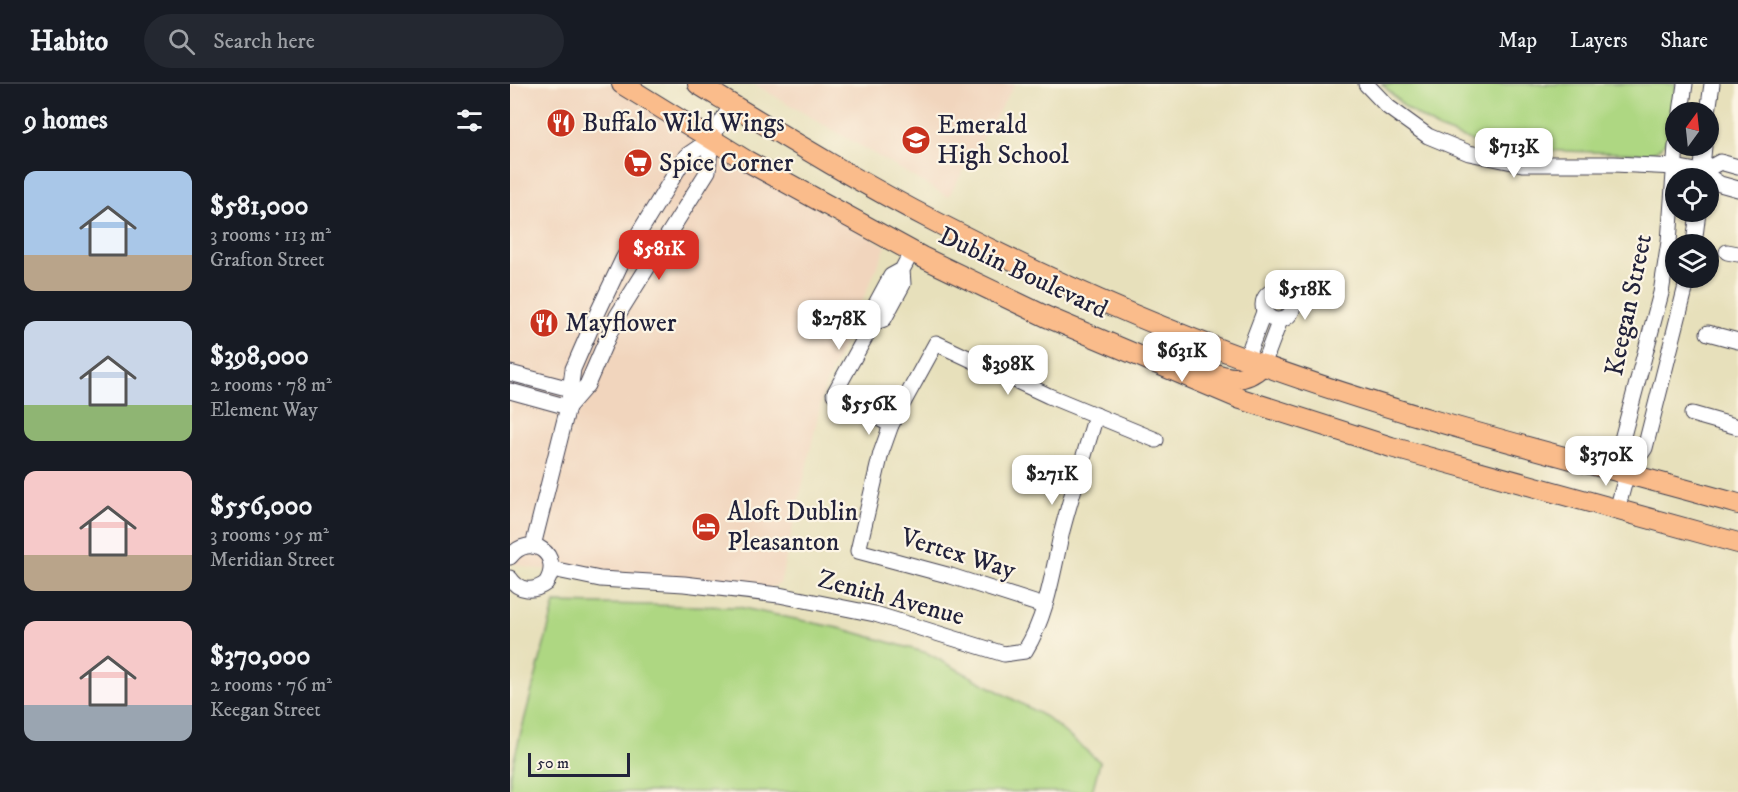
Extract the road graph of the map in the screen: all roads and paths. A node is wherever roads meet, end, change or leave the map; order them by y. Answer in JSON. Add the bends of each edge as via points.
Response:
{"nodes":[{"id":1,"x":622,"y":84,"type":"edge"},
{"id":2,"x":698,"y":84,"type":"edge"},
{"id":3,"x":1366,"y":84,"type":"edge"},
{"id":4,"x":1685,"y":84,"type":"edge"},
{"id":5,"x":1712,"y":84,"type":"edge"},
{"id":6,"x":1682,"y":102,"type":"edge"},
{"id":7,"x":1709,"y":102,"type":"edge"},
{"id":8,"x":732,"y":104,"type":"junction"},
{"id":9,"x":711,"y":139,"type":"junction"},
{"id":10,"x":1676,"y":156,"type":"edge"},
{"id":11,"x":1675,"y":167,"type":"junction"},
{"id":12,"x":1738,"y":167,"type":"edge"},
{"id":13,"x":1678,"y":168,"type":"edge"},
{"id":14,"x":1712,"y":168,"type":"edge"},
{"id":15,"x":1719,"y":184,"type":"edge"},
{"id":16,"x":1738,"y":189,"type":"edge"},
{"id":17,"x":912,"y":251,"type":"junction"},
{"id":18,"x":1685,"y":288,"type":"edge"},
{"id":19,"x":1264,"y":312,"type":"junction"},
{"id":20,"x":1280,"y":320,"type":"junction"},
{"id":21,"x":1708,"y":333,"type":"dead end"},
{"id":22,"x":1091,"y":335,"type":"junction"},
{"id":23,"x":1738,"y":341,"type":"edge"},
{"id":24,"x":1254,"y":362,"type":"junction"},
{"id":25,"x":510,"y":372,"type":"edge"},
{"id":26,"x":576,"y":390,"type":"junction"},
{"id":27,"x":510,"y":391,"type":"edge"},
{"id":28,"x":568,"y":407,"type":"junction"},
{"id":29,"x":1692,"y":414,"type":"dead end"},
{"id":30,"x":1096,"y":415,"type":"junction"},
{"id":31,"x":891,"y":425,"type":"junction"},
{"id":32,"x":1738,"y":427,"type":"edge"},
{"id":33,"x":1156,"y":440,"type":"dead end"},
{"id":34,"x":1627,"y":473,"type":"junction"},
{"id":35,"x":1738,"y":504,"type":"edge"},
{"id":36,"x":1617,"y":510,"type":"junction"},
{"id":37,"x":1738,"y":543,"type":"edge"},
{"id":38,"x":533,"y":546,"type":"junction"},
{"id":39,"x":510,"y":557,"type":"edge"},
{"id":40,"x":552,"y":569,"type":"junction"},
{"id":41,"x":510,"y":578,"type":"edge"},
{"id":42,"x":1044,"y":606,"type":"junction"}],
"edges":[{"from":1,"to":9,"type":"main road","name":"Dublin Boulevard"},
{"from":2,"to":8,"type":"main road","name":"Dublin Boulevard"},
{"from":3,"to":11,"type":"street","via":[[1388,107],[1428,136],[1469,153],[1522,164]]},
{"from":4,"to":6,"type":"street"},
{"from":5,"to":7,"type":"street"},
{"from":8,"to":9,"type":"street"},
{"from":8,"to":24,"type":"main road","name":"Dublin Boulevard","via":[[946,227],[1154,324]]},
{"from":9,"to":17,"type":"main road","name":"Dublin Boulevard"},
{"from":9,"to":26,"type":"street","via":[[708,171],[617,316],[586,385]]},
{"from":9,"to":26,"type":"street","via":[[686,156],[623,259],[573,369]]},
{"from":10,"to":11,"type":"street","name":"Keegan Street"},
{"from":11,"to":13,"type":"street"},
{"from":11,"to":34,"type":"street","name":"Keegan Street","via":[[1661,293],[1620,447]]},
{"from":12,"to":14,"type":"street","via":[[1720,162]]},
{"from":15,"to":16,"type":"street"},
{"from":17,"to":22,"type":"main road","name":"Dublin Boulevard"},
{"from":17,"to":31,"type":"street","via":[[902,270],[891,276],[872,311],[873,324],[834,394]]},
{"from":18,"to":34,"type":"street","name":"Keegan Street","via":[[1645,448]]},
{"from":19,"to":20,"type":"street"},
{"from":19,"to":20,"type":"street","via":[[1267,294],[1285,291],[1292,298],[1293,307]]},
{"from":19,"to":24,"type":"street"},
{"from":20,"to":24,"type":"street"},
{"from":21,"to":23,"type":"street"},
{"from":22,"to":24,"type":"main road","via":[[1226,377],[1253,374]]},
{"from":22,"to":36,"type":"main road","name":"Dublin Boulevard","via":[[1241,399],[1391,447]]},
{"from":24,"to":34,"type":"main road","name":"Dublin Boulevard","via":[[1398,411]]},
{"from":25,"to":26,"type":"street"},
{"from":26,"to":28,"type":"street"},
{"from":27,"to":28,"type":"street"},
{"from":28,"to":38,"type":"street"},
{"from":29,"to":32,"type":"street"},
{"from":30,"to":31,"type":"street","via":[[936,343]]},
{"from":30,"to":33,"type":"street"},
{"from":30,"to":42,"type":"street"},
{"from":31,"to":42,"type":"street","name":"Vertex Way","via":[[858,550]]},
{"from":34,"to":35,"type":"main road","name":"Dublin Boulevard"},
{"from":34,"to":36,"type":"street","name":"Keegan Street"},
{"from":36,"to":37,"type":"main road","name":"Dublin Boulevard"},
{"from":38,"to":39,"type":"street","via":[[521,547]]},
{"from":38,"to":40,"type":"street","via":[[548,555]]},
{"from":40,"to":41,"type":"street","via":[[546,583],[533,590],[519,587]]},
{"from":40,"to":42,"type":"street","name":"Zenith Avenue","via":[[600,579],[779,595],[875,614],[1004,654],[1025,651],[1035,636]]}]}
